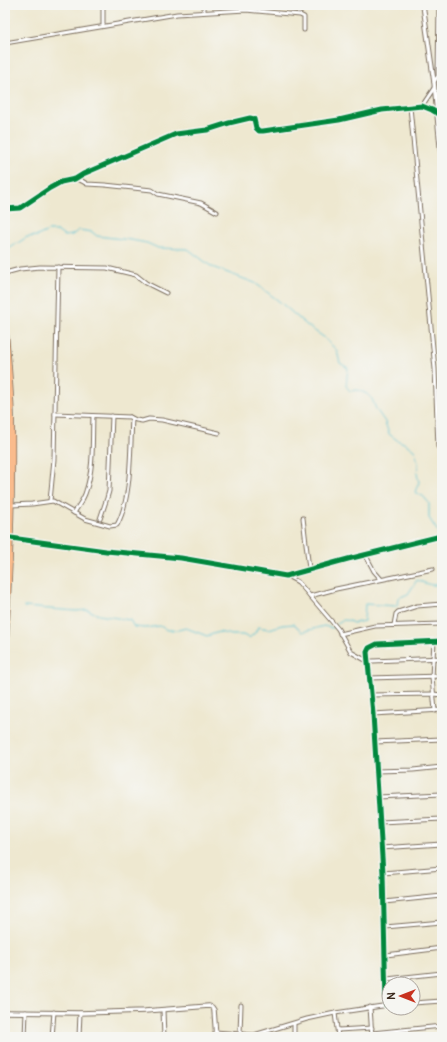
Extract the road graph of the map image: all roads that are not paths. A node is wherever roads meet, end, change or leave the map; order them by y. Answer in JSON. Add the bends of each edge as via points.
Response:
{"nodes":[{"id":1,"x":103,"y":5,"type":"edge"},
{"id":2,"x":204,"y":5,"type":"edge"},
{"id":3,"x":423,"y":5,"type":"edge"},
{"id":4,"x":439,"y":5,"type":"edge"},
{"id":5,"x":204,"y":12,"type":"junction"},
{"id":6,"x":103,"y":26,"type":"junction"},
{"id":7,"x":304,"y":30,"type":"dead end"},
{"id":8,"x":440,"y":39,"type":"edge"},
{"id":9,"x":5,"y":43,"type":"edge"},
{"id":10,"x":440,"y":46,"type":"edge"},
{"id":11,"x":434,"y":82,"type":"junction"},
{"id":12,"x":435,"y":87,"type":"junction"},
{"id":13,"x":422,"y":106,"type":"junction"},
{"id":14,"x":410,"y":107,"type":"junction"},
{"id":15,"x":437,"y":114,"type":"junction"},
{"id":16,"x":442,"y":166,"type":"edge"},
{"id":17,"x":75,"y":179,"type":"junction"},
{"id":18,"x":5,"y":209,"type":"edge"},
{"id":19,"x":217,"y":212,"type":"dead end"},
{"id":20,"x":58,"y":267,"type":"junction"},
{"id":21,"x":5,"y":274,"type":"edge"},
{"id":22,"x":166,"y":293,"type":"dead end"},
{"id":23,"x":5,"y":322,"type":"edge"},
{"id":24,"x":5,"y":368,"type":"edge"},
{"id":25,"x":6,"y":400,"type":"edge"},
{"id":26,"x":55,"y":414,"type":"junction"},
{"id":27,"x":93,"y":416,"type":"junction"},
{"id":28,"x":112,"y":416,"type":"junction"},
{"id":29,"x":130,"y":417,"type":"junction"},
{"id":30,"x":7,"y":432,"type":"edge"},
{"id":31,"x":219,"y":433,"type":"dead end"},
{"id":32,"x":438,"y":447,"type":"dead end"},
{"id":33,"x":7,"y":489,"type":"edge"},
{"id":34,"x":50,"y":501,"type":"junction"},
{"id":35,"x":12,"y":505,"type":"junction"},
{"id":36,"x":74,"y":513,"type":"junction"},
{"id":37,"x":6,"y":518,"type":"edge"},
{"id":38,"x":303,"y":518,"type":"dead end"},
{"id":39,"x":100,"y":519,"type":"dead end"},
{"id":40,"x":440,"y":535,"type":"edge"},
{"id":41,"x":11,"y":538,"type":"junction"},
{"id":42,"x":6,"y":546,"type":"edge"},
{"id":43,"x":365,"y":554,"type":"junction"},
{"id":44,"x":433,"y":568,"type":"dead end"},
{"id":45,"x":309,"y":569,"type":"junction"},
{"id":46,"x":286,"y":576,"type":"junction"},
{"id":47,"x":381,"y":579,"type":"junction"},
{"id":48,"x":5,"y":580,"type":"edge"},
{"id":49,"x":310,"y":596,"type":"junction"},
{"id":50,"x":442,"y":604,"type":"edge"},
{"id":51,"x":442,"y":624,"type":"edge"},
{"id":52,"x":394,"y":625,"type":"junction"},
{"id":53,"x":340,"y":634,"type":"junction"},
{"id":54,"x":434,"y":641,"type":"junction"},
{"id":55,"x":442,"y":641,"type":"edge"},
{"id":56,"x":442,"y":658,"type":"edge"},
{"id":57,"x":433,"y":659,"type":"junction"},
{"id":58,"x":5,"y":660,"type":"edge"},
{"id":59,"x":367,"y":661,"type":"junction"},
{"id":60,"x":442,"y":676,"type":"edge"},
{"id":61,"x":432,"y":677,"type":"junction"},
{"id":62,"x":369,"y":678,"type":"junction"},
{"id":63,"x":433,"y":694,"type":"junction"},
{"id":64,"x":442,"y":695,"type":"edge"},
{"id":65,"x":371,"y":696,"type":"junction"},
{"id":66,"x":442,"y":710,"type":"edge"},
{"id":67,"x":435,"y":711,"type":"junction"},
{"id":68,"x":373,"y":714,"type":"junction"},
{"id":69,"x":442,"y":739,"type":"edge"},
{"id":70,"x":375,"y":742,"type":"junction"},
{"id":71,"x":442,"y":754,"type":"edge"},
{"id":72,"x":442,"y":768,"type":"edge"},
{"id":73,"x":376,"y":771,"type":"junction"},
{"id":74,"x":442,"y":794,"type":"edge"},
{"id":75,"x":378,"y":797,"type":"junction"},
{"id":76,"x":442,"y":819,"type":"edge"},
{"id":77,"x":380,"y":822,"type":"junction"},
{"id":78,"x":442,"y":844,"type":"edge"},
{"id":79,"x":381,"y":848,"type":"junction"},
{"id":80,"x":442,"y":868,"type":"edge"},
{"id":81,"x":383,"y":873,"type":"junction"},
{"id":82,"x":442,"y":896,"type":"edge"},
{"id":83,"x":384,"y":902,"type":"junction"},
{"id":84,"x":442,"y":922,"type":"edge"},
{"id":85,"x":385,"y":927,"type":"junction"},
{"id":86,"x":442,"y":948,"type":"edge"},
{"id":87,"x":386,"y":955,"type":"junction"},
{"id":88,"x":442,"y":973,"type":"edge"},
{"id":89,"x":387,"y":976,"type":"edge"},
{"id":90,"x":418,"y":976,"type":"edge"},
{"id":91,"x":442,"y":1001,"type":"edge"},
{"id":92,"x":421,"y":1002,"type":"edge"},
{"id":93,"x":241,"y":1005,"type":"dead end"},
{"id":94,"x":381,"y":1006,"type":"edge"},
{"id":95,"x":370,"y":1007,"type":"junction"},
{"id":96,"x":163,"y":1010,"type":"junction"},
{"id":97,"x":5,"y":1012,"type":"edge"},
{"id":98,"x":26,"y":1012,"type":"junction"},
{"id":99,"x":54,"y":1012,"type":"junction"},
{"id":100,"x":80,"y":1013,"type":"junction"},
{"id":101,"x":335,"y":1013,"type":"junction"},
{"id":102,"x":294,"y":1024,"type":"junction"},
{"id":103,"x":442,"y":1026,"type":"edge"},
{"id":104,"x":372,"y":1028,"type":"junction"},
{"id":105,"x":338,"y":1030,"type":"junction"},
{"id":106,"x":240,"y":1034,"type":"junction"},
{"id":107,"x":216,"y":1035,"type":"edge"},
{"id":108,"x":372,"y":1035,"type":"edge"},
{"id":109,"x":254,"y":1036,"type":"edge"},
{"id":110,"x":25,"y":1037,"type":"edge"},
{"id":111,"x":52,"y":1037,"type":"edge"},
{"id":112,"x":79,"y":1037,"type":"edge"},
{"id":113,"x":155,"y":1037,"type":"edge"},
{"id":114,"x":164,"y":1037,"type":"edge"},
{"id":115,"x":205,"y":1037,"type":"edge"},
{"id":116,"x":294,"y":1037,"type":"edge"},
{"id":117,"x":338,"y":1037,"type":"edge"}],
"edges":[{"from":1,"to":6,"type":"street"},
{"from":2,"to":5,"type":"street"},
{"from":3,"to":11,"type":"street"},
{"from":4,"to":8,"type":"street"},
{"from":5,"to":6,"type":"street"},
{"from":5,"to":7,"type":"street","via":[[246,10],[300,14],[304,17]]},
{"from":6,"to":9,"type":"street"},
{"from":8,"to":10,"type":"street"},
{"from":10,"to":11,"type":"street","via":[[438,76]]},
{"from":11,"to":12,"type":"street"},
{"from":12,"to":13,"type":"street"},
{"from":12,"to":15,"type":"street"},
{"from":13,"to":14,"type":"street"},
{"from":13,"to":15,"type":"street"},
{"from":14,"to":17,"type":"street","via":[[268,131],[258,130],[254,119],[250,118],[207,130],[184,132]]},
{"from":14,"to":32,"type":"street","via":[[435,369]]},
{"from":15,"to":16,"type":"street"},
{"from":17,"to":18,"type":"street","via":[[61,182],[20,208]]},
{"from":17,"to":19,"type":"street","via":[[87,184],[152,190],[158,194],[201,204]]},
{"from":20,"to":21,"type":"street","via":[[20,269]]},
{"from":20,"to":22,"type":"street","via":[[117,270],[136,275]]},
{"from":20,"to":26,"type":"street"},
{"from":23,"to":35,"type":"highway","via":[[12,427]]},
{"from":24,"to":25,"type":"highway"},
{"from":25,"to":30,"type":"highway"},
{"from":26,"to":27,"type":"street"},
{"from":26,"to":34,"type":"street"},
{"from":27,"to":28,"type":"street"},
{"from":27,"to":36,"type":"street","via":[[88,484]]},
{"from":28,"to":29,"type":"street"},
{"from":28,"to":39,"type":"street","via":[[109,491]]},
{"from":29,"to":31,"type":"street","via":[[142,421],[162,420]]},
{"from":29,"to":36,"type":"street","via":[[132,419],[128,486],[125,508],[117,525],[110,526]]},
{"from":30,"to":33,"type":"highway"},
{"from":33,"to":37,"type":"highway"},
{"from":34,"to":35,"type":"street"},
{"from":34,"to":36,"type":"street","via":[[57,502]]},
{"from":35,"to":41,"type":"highway"},
{"from":37,"to":42,"type":"highway"},
{"from":38,"to":45,"type":"street"},
{"from":40,"to":43,"type":"street"},
{"from":41,"to":46,"type":"street","via":[[181,558]]},
{"from":41,"to":58,"type":"highway"},
{"from":42,"to":48,"type":"highway"},
{"from":43,"to":45,"type":"street"},
{"from":43,"to":47,"type":"street"},
{"from":44,"to":47,"type":"street"},
{"from":45,"to":46,"type":"street"},
{"from":46,"to":49,"type":"street","via":[[298,582]]},
{"from":47,"to":49,"type":"street"},
{"from":49,"to":53,"type":"street"},
{"from":50,"to":52,"type":"street","via":[[417,606],[398,612]]},
{"from":51,"to":52,"type":"street"},
{"from":51,"to":55,"type":"street"},
{"from":52,"to":53,"type":"street","via":[[375,626]]},
{"from":53,"to":59,"type":"street","via":[[351,652]]},
{"from":54,"to":55,"type":"street"},
{"from":54,"to":57,"type":"street"},
{"from":54,"to":59,"type":"street","via":[[377,644],[368,648]]},
{"from":56,"to":57,"type":"street"},
{"from":57,"to":59,"type":"street"},
{"from":57,"to":61,"type":"street"},
{"from":59,"to":62,"type":"street"},
{"from":60,"to":61,"type":"street"},
{"from":61,"to":62,"type":"street"},
{"from":61,"to":63,"type":"street"},
{"from":62,"to":65,"type":"street"},
{"from":63,"to":64,"type":"street"},
{"from":63,"to":65,"type":"street"},
{"from":63,"to":67,"type":"street"},
{"from":65,"to":68,"type":"street"},
{"from":66,"to":67,"type":"street"},
{"from":67,"to":68,"type":"street"},
{"from":68,"to":70,"type":"street"},
{"from":69,"to":70,"type":"street"},
{"from":69,"to":71,"type":"street"},
{"from":70,"to":73,"type":"street"},
{"from":72,"to":73,"type":"street"},
{"from":73,"to":75,"type":"street"},
{"from":74,"to":75,"type":"street"},
{"from":75,"to":77,"type":"street"},
{"from":76,"to":77,"type":"street"},
{"from":77,"to":79,"type":"street"},
{"from":78,"to":79,"type":"street"},
{"from":79,"to":81,"type":"street"},
{"from":80,"to":81,"type":"street"},
{"from":81,"to":83,"type":"street"},
{"from":82,"to":83,"type":"street"},
{"from":83,"to":85,"type":"street"},
{"from":84,"to":85,"type":"street"},
{"from":85,"to":87,"type":"street"},
{"from":86,"to":87,"type":"street"},
{"from":87,"to":89,"type":"street"},
{"from":88,"to":90,"type":"street"},
{"from":91,"to":92,"type":"street"},
{"from":93,"to":106,"type":"street"},
{"from":94,"to":95,"type":"street"},
{"from":95,"to":101,"type":"street"},
{"from":95,"to":104,"type":"street"},
{"from":96,"to":100,"type":"street"},
{"from":96,"to":107,"type":"street","via":[[209,1006],[214,1010]]},
{"from":96,"to":114,"type":"street"},
{"from":97,"to":98,"type":"street"},
{"from":98,"to":99,"type":"street"},
{"from":98,"to":110,"type":"street"},
{"from":99,"to":100,"type":"street"},
{"from":99,"to":111,"type":"street"},
{"from":100,"to":112,"type":"street"},
{"from":101,"to":102,"type":"street"},
{"from":101,"to":105,"type":"street"},
{"from":102,"to":109,"type":"street"},
{"from":102,"to":116,"type":"street"},
{"from":103,"to":108,"type":"street"},
{"from":104,"to":105,"type":"street"},
{"from":104,"to":108,"type":"street"},
{"from":105,"to":117,"type":"street"},
{"from":106,"to":107,"type":"street"},
{"from":106,"to":109,"type":"street"},
{"from":107,"to":115,"type":"street"},
{"from":113,"to":114,"type":"street"}]}
